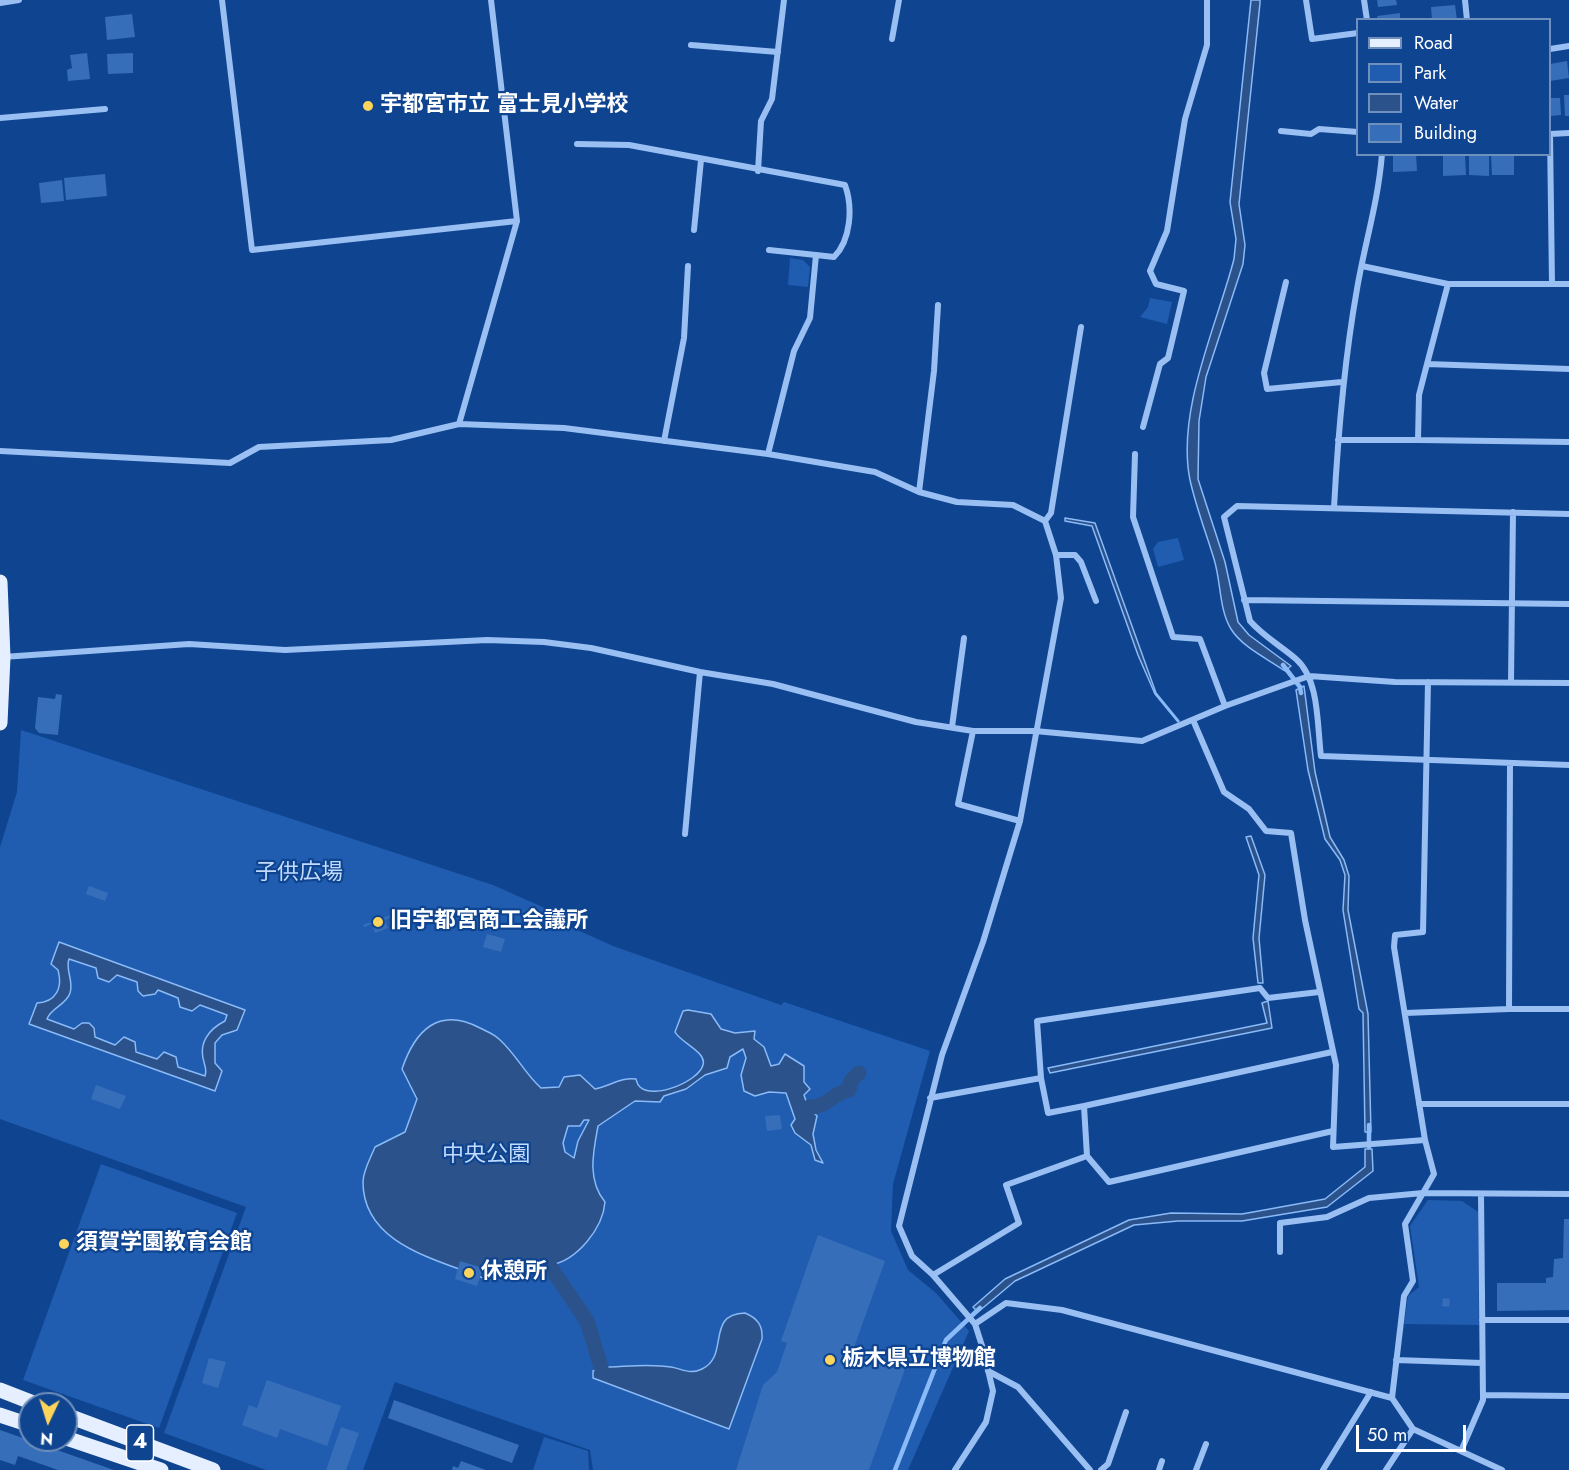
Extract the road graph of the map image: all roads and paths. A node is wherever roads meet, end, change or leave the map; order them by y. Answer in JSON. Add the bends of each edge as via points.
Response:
{"nodes":[{"id":1,"x":19,"y":0,"type":"edge"},
{"id":2,"x":222,"y":0,"type":"edge"},
{"id":3,"x":491,"y":0,"type":"edge"},
{"id":4,"x":784,"y":0,"type":"edge"},
{"id":5,"x":899,"y":0,"type":"edge"},
{"id":6,"x":1207,"y":0,"type":"edge"},
{"id":7,"x":1306,"y":0,"type":"edge"},
{"id":8,"x":1364,"y":0,"type":"edge"},
{"id":9,"x":1465,"y":0,"type":"edge"},
{"id":10,"x":0,"y":3,"type":"edge"},
{"id":11,"x":1366,"y":18,"type":"edge"},
{"id":12,"x":1467,"y":18,"type":"edge"},
{"id":13,"x":1356,"y":33,"type":"edge"},
{"id":14,"x":892,"y":39,"type":"dead end"},
{"id":15,"x":691,"y":45,"type":"dead end"},
{"id":16,"x":1569,"y":46,"type":"edge"},
{"id":17,"x":1551,"y":48,"type":"edge"},
{"id":18,"x":778,"y":52,"type":"junction"},
{"id":19,"x":105,"y":109,"type":"dead end"},
{"id":20,"x":0,"y":118,"type":"edge"},
{"id":21,"x":1281,"y":131,"type":"dead end"},
{"id":22,"x":1356,"y":132,"type":"edge"},
{"id":23,"x":1569,"y":133,"type":"edge"},
{"id":24,"x":1551,"y":134,"type":"edge"},
{"id":25,"x":577,"y":144,"type":"dead end"},
{"id":26,"x":1382,"y":156,"type":"edge"},
{"id":27,"x":1550,"y":156,"type":"edge"},
{"id":28,"x":701,"y":160,"type":"junction"},
{"id":29,"x":758,"y":171,"type":"junction"},
{"id":30,"x":517,"y":221,"type":"junction"},
{"id":31,"x":694,"y":230,"type":"dead end"},
{"id":32,"x":769,"y":250,"type":"dead end"},
{"id":33,"x":816,"y":255,"type":"junction"},
{"id":34,"x":688,"y":266,"type":"dead end"},
{"id":35,"x":1362,"y":266,"type":"junction"},
{"id":36,"x":1286,"y":282,"type":"dead end"},
{"id":37,"x":1448,"y":284,"type":"junction"},
{"id":38,"x":1552,"y":284,"type":"junction"},
{"id":39,"x":1569,"y":284,"type":"edge"},
{"id":40,"x":938,"y":305,"type":"dead end"},
{"id":41,"x":1081,"y":327,"type":"dead end"},
{"id":42,"x":1427,"y":364,"type":"junction"},
{"id":43,"x":1569,"y":369,"type":"edge"},
{"id":44,"x":1342,"y":382,"type":"junction"},
{"id":45,"x":459,"y":424,"type":"junction"},
{"id":46,"x":1143,"y":427,"type":"dead end"},
{"id":47,"x":1338,"y":440,"type":"junction"},
{"id":48,"x":1418,"y":440,"type":"junction"},
{"id":49,"x":664,"y":441,"type":"junction"},
{"id":50,"x":1569,"y":442,"type":"edge"},
{"id":51,"x":0,"y":451,"type":"edge"},
{"id":52,"x":1135,"y":453,"type":"dead end"},
{"id":53,"x":768,"y":454,"type":"junction"},
{"id":54,"x":919,"y":492,"type":"junction"},
{"id":55,"x":1334,"y":508,"type":"junction"},
{"id":56,"x":1513,"y":512,"type":"junction"},
{"id":57,"x":1569,"y":514,"type":"edge"},
{"id":58,"x":1045,"y":521,"type":"junction"},
{"id":59,"x":1056,"y":555,"type":"junction"},
{"id":60,"x":0,"y":582,"type":"edge"},
{"id":61,"x":1244,"y":600,"type":"junction"},
{"id":62,"x":1096,"y":601,"type":"dead end"},
{"id":63,"x":1512,"y":603,"type":"junction"},
{"id":64,"x":1569,"y":604,"type":"edge"},
{"id":65,"x":1,"y":622,"type":"edge"},
{"id":66,"x":964,"y":638,"type":"dead end"},
{"id":67,"x":3,"y":657,"type":"junction"},
{"id":68,"x":700,"y":672,"type":"junction"},
{"id":69,"x":1309,"y":676,"type":"junction"},
{"id":70,"x":1428,"y":682,"type":"junction"},
{"id":71,"x":1511,"y":682,"type":"junction"},
{"id":72,"x":1569,"y":683,"type":"edge"},
{"id":73,"x":1225,"y":706,"type":"junction"},
{"id":74,"x":1194,"y":720,"type":"junction"},
{"id":75,"x":0,"y":723,"type":"edge"},
{"id":76,"x":952,"y":727,"type":"junction"},
{"id":77,"x":973,"y":731,"type":"junction"},
{"id":78,"x":1035,"y":731,"type":"junction"},
{"id":79,"x":1427,"y":760,"type":"junction"},
{"id":80,"x":1510,"y":764,"type":"junction"},
{"id":81,"x":1569,"y":765,"type":"edge"},
{"id":82,"x":1020,"y":821,"type":"junction"},
{"id":83,"x":685,"y":834,"type":"dead end"},
{"id":84,"x":1319,"y":992,"type":"junction"},
{"id":85,"x":1509,"y":1009,"type":"junction"},
{"id":86,"x":1569,"y":1009,"type":"edge"},
{"id":87,"x":1405,"y":1013,"type":"junction"},
{"id":88,"x":1332,"y":1052,"type":"junction"},
{"id":89,"x":1041,"y":1078,"type":"junction"},
{"id":90,"x":930,"y":1098,"type":"junction"},
{"id":91,"x":1419,"y":1104,"type":"junction"},
{"id":92,"x":1569,"y":1104,"type":"edge"},
{"id":93,"x":1084,"y":1106,"type":"junction"},
{"id":94,"x":1333,"y":1131,"type":"junction"},
{"id":95,"x":1425,"y":1140,"type":"junction"},
{"id":96,"x":1087,"y":1156,"type":"junction"},
{"id":97,"x":1423,"y":1193,"type":"junction"},
{"id":98,"x":1481,"y":1194,"type":"junction"},
{"id":99,"x":1569,"y":1194,"type":"edge"},
{"id":100,"x":1280,"y":1252,"type":"dead end"},
{"id":101,"x":933,"y":1275,"type":"junction"},
{"id":102,"x":1482,"y":1320,"type":"junction"},
{"id":103,"x":1569,"y":1320,"type":"edge"},
{"id":104,"x":975,"y":1324,"type":"junction"},
{"id":105,"x":1396,"y":1360,"type":"junction"},
{"id":106,"x":1482,"y":1363,"type":"junction"},
{"id":107,"x":988,"y":1371,"type":"junction"},
{"id":108,"x":0,"y":1390,"type":"edge"},
{"id":109,"x":1371,"y":1392,"type":"junction"},
{"id":110,"x":1483,"y":1395,"type":"junction"},
{"id":111,"x":1569,"y":1396,"type":"edge"},
{"id":112,"x":18,"y":1397,"type":"edge"},
{"id":113,"x":1392,"y":1398,"type":"junction"},
{"id":114,"x":1126,"y":1412,"type":"dead end"},
{"id":115,"x":0,"y":1415,"type":"edge"},
{"id":116,"x":78,"y":1419,"type":"edge"},
{"id":117,"x":18,"y":1421,"type":"edge"},
{"id":118,"x":1413,"y":1429,"type":"junction"},
{"id":119,"x":78,"y":1442,"type":"edge"},
{"id":120,"x":1206,"y":1444,"type":"dead end"},
{"id":121,"x":1461,"y":1451,"type":"junction"},
{"id":122,"x":1162,"y":1461,"type":"dead end"},
{"id":123,"x":161,"y":1470,"type":"edge"},
{"id":124,"x":213,"y":1470,"type":"edge"},
{"id":125,"x":955,"y":1470,"type":"edge"},
{"id":126,"x":1090,"y":1470,"type":"edge"},
{"id":127,"x":1101,"y":1470,"type":"edge"},
{"id":128,"x":1159,"y":1470,"type":"edge"},
{"id":129,"x":1196,"y":1470,"type":"edge"},
{"id":130,"x":1323,"y":1470,"type":"edge"},
{"id":131,"x":1386,"y":1470,"type":"edge"},
{"id":132,"x":1502,"y":1470,"type":"edge"}],
"edges":[{"from":1,"to":10,"type":"street"},
{"from":2,"to":30,"type":"street","via":[[252,250]]},
{"from":3,"to":30,"type":"street"},
{"from":4,"to":18,"type":"street"},
{"from":5,"to":14,"type":"street"},
{"from":6,"to":46,"type":"street","via":[[1207,45],[1185,119],[1167,231],[1150,270],[1156,284],[1184,291],[1168,358],[1160,364]]},
{"from":7,"to":13,"type":"street","via":[[1312,39]]},
{"from":8,"to":11,"type":"street"},
{"from":9,"to":12,"type":"street"},
{"from":15,"to":18,"type":"street"},
{"from":16,"to":17,"type":"street"},
{"from":18,"to":29,"type":"street","via":[[772,99],[761,122]]},
{"from":19,"to":20,"type":"street"},
{"from":21,"to":22,"type":"street"},
{"from":23,"to":24,"type":"street"},
{"from":25,"to":28,"type":"street","via":[[629,145]]},
{"from":26,"to":35,"type":"street","via":[[1379,194]]},
{"from":27,"to":38,"type":"street"},
{"from":28,"to":29,"type":"street"},
{"from":28,"to":31,"type":"street"},
{"from":29,"to":33,"type":"street","via":[[845,185],[851,201],[844,247],[834,257]]},
{"from":30,"to":45,"type":"street"},
{"from":32,"to":33,"type":"street"},
{"from":33,"to":53,"type":"street","via":[[810,318],[794,351]]},
{"from":34,"to":49,"type":"street","via":[[684,338]]},
{"from":35,"to":37,"type":"street"},
{"from":35,"to":44,"type":"street"},
{"from":36,"to":44,"type":"street","via":[[1264,373],[1267,389]]},
{"from":37,"to":38,"type":"street"},
{"from":37,"to":42,"type":"street"},
{"from":38,"to":39,"type":"street"},
{"from":40,"to":54,"type":"street"},
{"from":41,"to":58,"type":"street","via":[[1051,513]]},
{"from":42,"to":43,"type":"street"},
{"from":42,"to":48,"type":"street","via":[[1419,394]]},
{"from":44,"to":47,"type":"street"},
{"from":45,"to":49,"type":"street","via":[[564,429]]},
{"from":45,"to":51,"type":"street","via":[[391,440],[259,447],[230,463]]},
{"from":47,"to":48,"type":"street"},
{"from":47,"to":55,"type":"street"},
{"from":48,"to":50,"type":"street"},
{"from":49,"to":53,"type":"street"},
{"from":52,"to":73,"type":"street","via":[[1133,517],[1173,637],[1200,639]]},
{"from":53,"to":54,"type":"street","via":[[874,472]]},
{"from":54,"to":58,"type":"street","via":[[957,502],[1013,505]]},
{"from":55,"to":56,"type":"street"},
{"from":55,"to":61,"type":"street","via":[[1237,506],[1224,517]]},
{"from":56,"to":57,"type":"street"},
{"from":56,"to":63,"type":"street"},
{"from":58,"to":59,"type":"street"},
{"from":59,"to":62,"type":"street","via":[[1075,555]]},
{"from":59,"to":78,"type":"street","via":[[1060,598]]},
{"from":60,"to":65,"type":"main road"},
{"from":61,"to":63,"type":"street"},
{"from":61,"to":69,"type":"street","via":[[1257,630],[1298,661]]},
{"from":63,"to":64,"type":"street"},
{"from":63,"to":71,"type":"street"},
{"from":65,"to":67,"type":"main road"},
{"from":66,"to":76,"type":"street"},
{"from":67,"to":68,"type":"street","via":[[189,644],[285,650],[487,640],[591,648]]},
{"from":67,"to":75,"type":"main road"},
{"from":68,"to":76,"type":"street","via":[[772,684],[904,720]]},
{"from":68,"to":83,"type":"street"},
{"from":69,"to":70,"type":"street"},
{"from":69,"to":73,"type":"street"},
{"from":69,"to":79,"type":"street","via":[[1321,756]]},
{"from":70,"to":71,"type":"street"},
{"from":70,"to":79,"type":"street"},
{"from":71,"to":72,"type":"street"},
{"from":73,"to":74,"type":"street"},
{"from":74,"to":78,"type":"street","via":[[1142,741]]},
{"from":74,"to":84,"type":"street","via":[[1224,792],[1249,809],[1266,831],[1291,833]]},
{"from":76,"to":77,"type":"street"},
{"from":77,"to":78,"type":"street"},
{"from":77,"to":82,"type":"street","via":[[958,804]]},
{"from":78,"to":82,"type":"street"},
{"from":79,"to":80,"type":"street"},
{"from":79,"to":87,"type":"street","via":[[1423,932],[1395,935]]},
{"from":80,"to":81,"type":"street"},
{"from":80,"to":85,"type":"street"},
{"from":82,"to":90,"type":"street"},
{"from":84,"to":88,"type":"street"},
{"from":84,"to":89,"type":"street","via":[[1268,998],[1260,988],[1037,1021]]},
{"from":85,"to":86,"type":"street"},
{"from":85,"to":87,"type":"street"},
{"from":87,"to":91,"type":"street"},
{"from":88,"to":93,"type":"street"},
{"from":88,"to":94,"type":"street","via":[[1336,1065]]},
{"from":89,"to":90,"type":"street"},
{"from":89,"to":93,"type":"street","via":[[1048,1113]]},
{"from":90,"to":101,"type":"street","via":[[899,1226],[912,1256]]},
{"from":91,"to":92,"type":"street"},
{"from":91,"to":95,"type":"street"},
{"from":93,"to":96,"type":"street"},
{"from":94,"to":95,"type":"street","via":[[1333,1147]]},
{"from":94,"to":96,"type":"street","via":[[1109,1182]]},
{"from":95,"to":97,"type":"street","via":[[1434,1174]]},
{"from":96,"to":101,"type":"street","via":[[1006,1185],[1019,1223]]},
{"from":97,"to":98,"type":"street"},
{"from":97,"to":100,"type":"street","via":[[1369,1198],[1327,1217],[1280,1223]]},
{"from":97,"to":105,"type":"street","via":[[1405,1224],[1413,1281],[1404,1296]]},
{"from":98,"to":99,"type":"street"},
{"from":98,"to":102,"type":"street"},
{"from":101,"to":104,"type":"street"},
{"from":102,"to":103,"type":"street"},
{"from":102,"to":106,"type":"street"},
{"from":104,"to":107,"type":"street"},
{"from":104,"to":109,"type":"street","via":[[1006,1303],[1062,1310]]},
{"from":105,"to":106,"type":"street"},
{"from":105,"to":113,"type":"street"},
{"from":106,"to":110,"type":"street"},
{"from":107,"to":125,"type":"street","via":[[993,1391],[986,1422]]},
{"from":107,"to":126,"type":"street","via":[[1018,1387]]},
{"from":108,"to":112,"type":"main road"},
{"from":109,"to":113,"type":"street"},
{"from":109,"to":130,"type":"street"},
{"from":110,"to":111,"type":"street"},
{"from":110,"to":121,"type":"street"},
{"from":113,"to":118,"type":"street"},
{"from":114,"to":127,"type":"street","via":[[1108,1464]]},
{"from":115,"to":117,"type":"main road"},
{"from":116,"to":124,"type":"main road","number":"4"},
{"from":118,"to":121,"type":"street"},
{"from":118,"to":131,"type":"street"},
{"from":119,"to":123,"type":"main road","number":"4"},
{"from":120,"to":129,"type":"street"},
{"from":121,"to":132,"type":"street"},
{"from":122,"to":128,"type":"street"}]}
